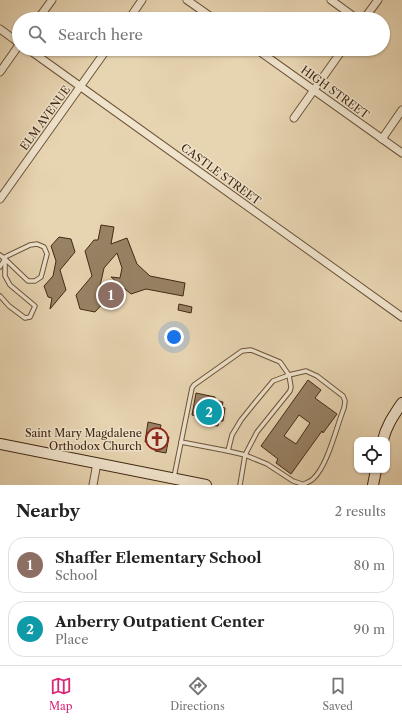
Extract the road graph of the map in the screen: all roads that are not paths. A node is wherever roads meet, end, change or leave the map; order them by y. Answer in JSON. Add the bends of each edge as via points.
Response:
{"nodes":[{"id":1,"x":52,"y":0,"type":"edge"},
{"id":2,"x":142,"y":0,"type":"edge"},
{"id":3,"x":188,"y":0,"type":"edge"},
{"id":4,"x":331,"y":0,"type":"edge"},
{"id":5,"x":378,"y":0,"type":"edge"},
{"id":6,"x":43,"y":12,"type":"edge"},
{"id":7,"x":134,"y":12,"type":"edge"},
{"id":8,"x":204,"y":12,"type":"edge"},
{"id":9,"x":348,"y":12,"type":"edge"},
{"id":10,"x":369,"y":12,"type":"edge"},
{"id":11,"x":0,"y":29,"type":"edge"},
{"id":12,"x":12,"y":38,"type":"edge"},
{"id":13,"x":12,"y":54,"type":"edge"},
{"id":14,"x":38,"y":56,"type":"edge"},
{"id":15,"x":102,"y":56,"type":"edge"},
{"id":16,"x":266,"y":56,"type":"edge"},
{"id":17,"x":338,"y":56,"type":"edge"},
{"id":18,"x":0,"y":72,"type":"edge"},
{"id":19,"x":80,"y":87,"type":"junction"},
{"id":20,"x":313,"y":90,"type":"junction"},
{"id":21,"x":402,"y":110,"type":"edge"},
{"id":22,"x":294,"y":118,"type":"dead end"},
{"id":23,"x":382,"y":139,"type":"junction"},
{"id":24,"x":402,"y":154,"type":"edge"},
{"id":25,"x":0,"y":199,"type":"edge"},
{"id":26,"x":3,"y":258,"type":"edge"},
{"id":27,"x":0,"y":267,"type":"edge"},
{"id":28,"x":0,"y":296,"type":"edge"},
{"id":29,"x":402,"y":317,"type":"edge"},
{"id":30,"x":289,"y":375,"type":"junction"},
{"id":31,"x":402,"y":403,"type":"edge"},
{"id":32,"x":384,"y":437,"type":"edge"},
{"id":33,"x":181,"y":442,"type":"junction"},
{"id":34,"x":0,"y":444,"type":"edge"},
{"id":35,"x":228,"y":451,"type":"junction"},
{"id":36,"x":246,"y":456,"type":"junction"},
{"id":37,"x":97,"y":463,"type":"junction"},
{"id":38,"x":375,"y":473,"type":"edge"},
{"id":39,"x":173,"y":478,"type":"junction"},
{"id":40,"x":93,"y":485,"type":"edge"},
{"id":41,"x":206,"y":485,"type":"edge"},
{"id":42,"x":240,"y":485,"type":"edge"},
{"id":43,"x":302,"y":485,"type":"edge"},
{"id":44,"x":373,"y":485,"type":"edge"}],
"edges":[{"from":1,"to":6,"type":"street"},
{"from":2,"to":7,"type":"street"},
{"from":3,"to":8,"type":"street"},
{"from":4,"to":9,"type":"street"},
{"from":5,"to":10,"type":"street"},
{"from":11,"to":12,"type":"street"},
{"from":13,"to":18,"type":"street"},
{"from":14,"to":19,"type":"street","name":"CASTLE STREET"},
{"from":15,"to":19,"type":"street","name":"ELM AVENUE"},
{"from":16,"to":20,"type":"street","name":"HIGH STREET"},
{"from":17,"to":20,"type":"street"},
{"from":19,"to":25,"type":"street","name":"ELM AVENUE"},
{"from":19,"to":29,"type":"street","name":"CASTLE STREET"},
{"from":20,"to":22,"type":"street"},
{"from":20,"to":23,"type":"street","name":"HIGH STREET"},
{"from":21,"to":23,"type":"street"},
{"from":23,"to":24,"type":"street","name":"HIGH STREET"},
{"from":26,"to":26,"type":"lane","via":[[28,281],[35,281],[41,277],[47,254],[44,247],[37,244]]},
{"from":26,"to":27,"type":"lane"},
{"from":26,"to":28,"type":"lane","via":[[5,276],[10,285],[35,306],[30,318],[25,318]]},
{"from":30,"to":33,"type":"lane","via":[[280,362],[256,352],[242,351],[194,385]]},
{"from":30,"to":35,"type":"lane","via":[[274,381],[252,405],[232,435]]},
{"from":30,"to":36,"type":"lane","via":[[290,391],[257,432]]},
{"from":30,"to":43,"type":"lane","via":[[306,371],[317,376],[344,396],[345,401],[321,469],[312,480]]},
{"from":31,"to":32,"type":"main road"},
{"from":33,"to":35,"type":"lane"},
{"from":33,"to":39,"type":"lane"},
{"from":34,"to":37,"type":"main road"},
{"from":35,"to":36,"type":"lane"},
{"from":36,"to":42,"type":"lane"},
{"from":36,"to":43,"type":"lane","via":[[267,464]]},
{"from":37,"to":39,"type":"main road"},
{"from":37,"to":40,"type":"street"},
{"from":38,"to":44,"type":"main road"},
{"from":39,"to":41,"type":"main road"}]}
